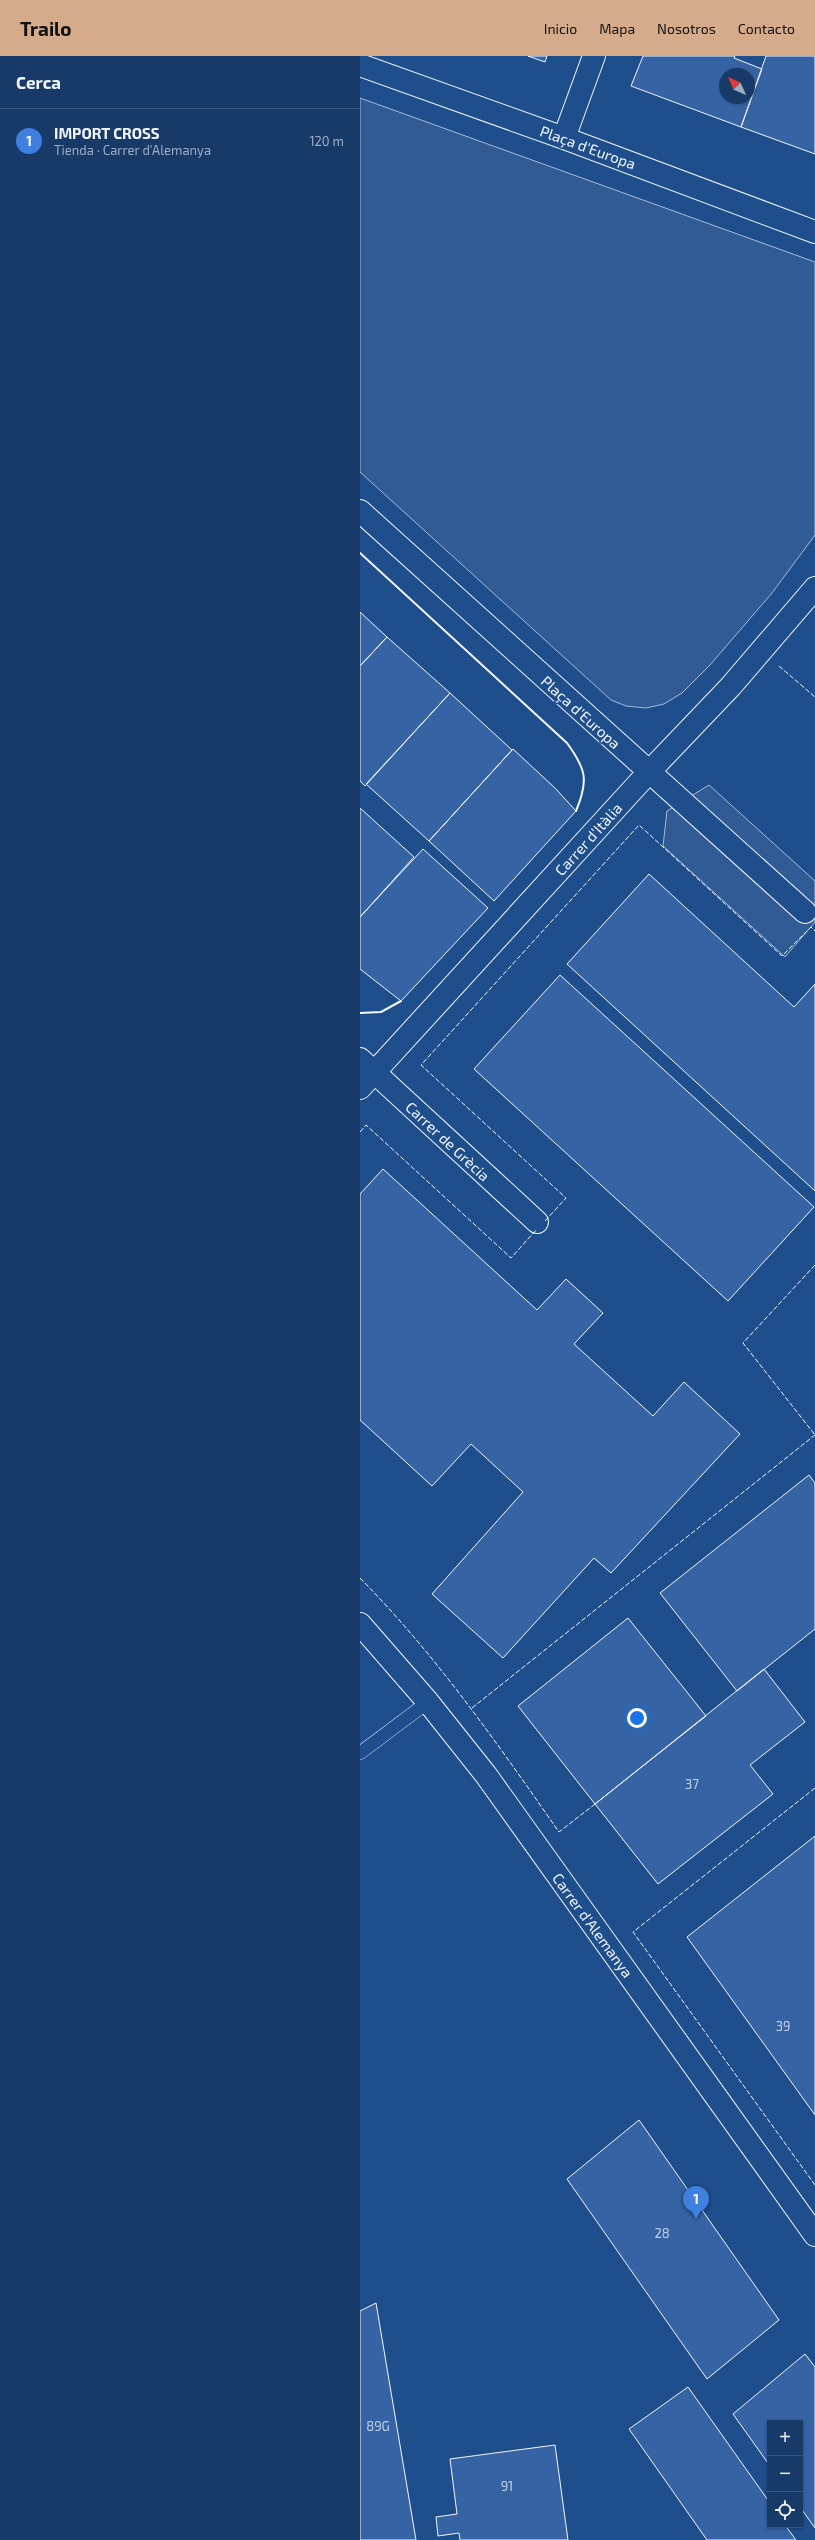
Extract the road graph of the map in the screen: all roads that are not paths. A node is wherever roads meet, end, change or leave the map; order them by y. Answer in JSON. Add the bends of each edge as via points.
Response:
{"nodes":[{"id":1,"x":594,"y":56,"type":"edge"},
{"id":2,"x":360,"y":65,"type":"edge"},
{"id":3,"x":564,"y":138,"type":"junction"},
{"id":4,"x":815,"y":232,"type":"edge"},
{"id":5,"x":360,"y":511,"type":"edge"},
{"id":6,"x":815,"y":588,"type":"edge"},
{"id":7,"x":648,"y":773,"type":"junction"},
{"id":8,"x":804,"y":912,"type":"dead end"},
{"id":9,"x":365,"y":1073,"type":"edge"},
{"id":10,"x":537,"y":1222,"type":"dead end"},
{"id":11,"x":360,"y":1624,"type":"edge"},
{"id":12,"x":428,"y":1702,"type":"junction"},
{"id":13,"x":360,"y":1753,"type":"edge"},
{"id":14,"x":815,"y":2235,"type":"edge"}],
"edges":[{"from":1,"to":3,"type":"street"},
{"from":2,"to":3,"type":"street","name":"Plaça d'Europa"},
{"from":3,"to":4,"type":"street","name":"Plaça d'Europa"},
{"from":5,"to":7,"type":"street","name":"Plaça d'Europa"},
{"from":6,"to":7,"type":"street","name":"Carrer d'Itàlia","via":[[731,686]]},
{"from":7,"to":8,"type":"street","name":"Plaça d'Europa"},
{"from":7,"to":9,"type":"street","name":"Carrer d'Itàlia"},
{"from":9,"to":10,"type":"street","name":"Carrer de Grècia"},
{"from":11,"to":12,"type":"street","name":"Carrer d'Alemanya"},
{"from":12,"to":13,"type":"lane"},
{"from":12,"to":14,"type":"street","name":"Carrer d'Alemanya","via":[[486,1775]]}]}
